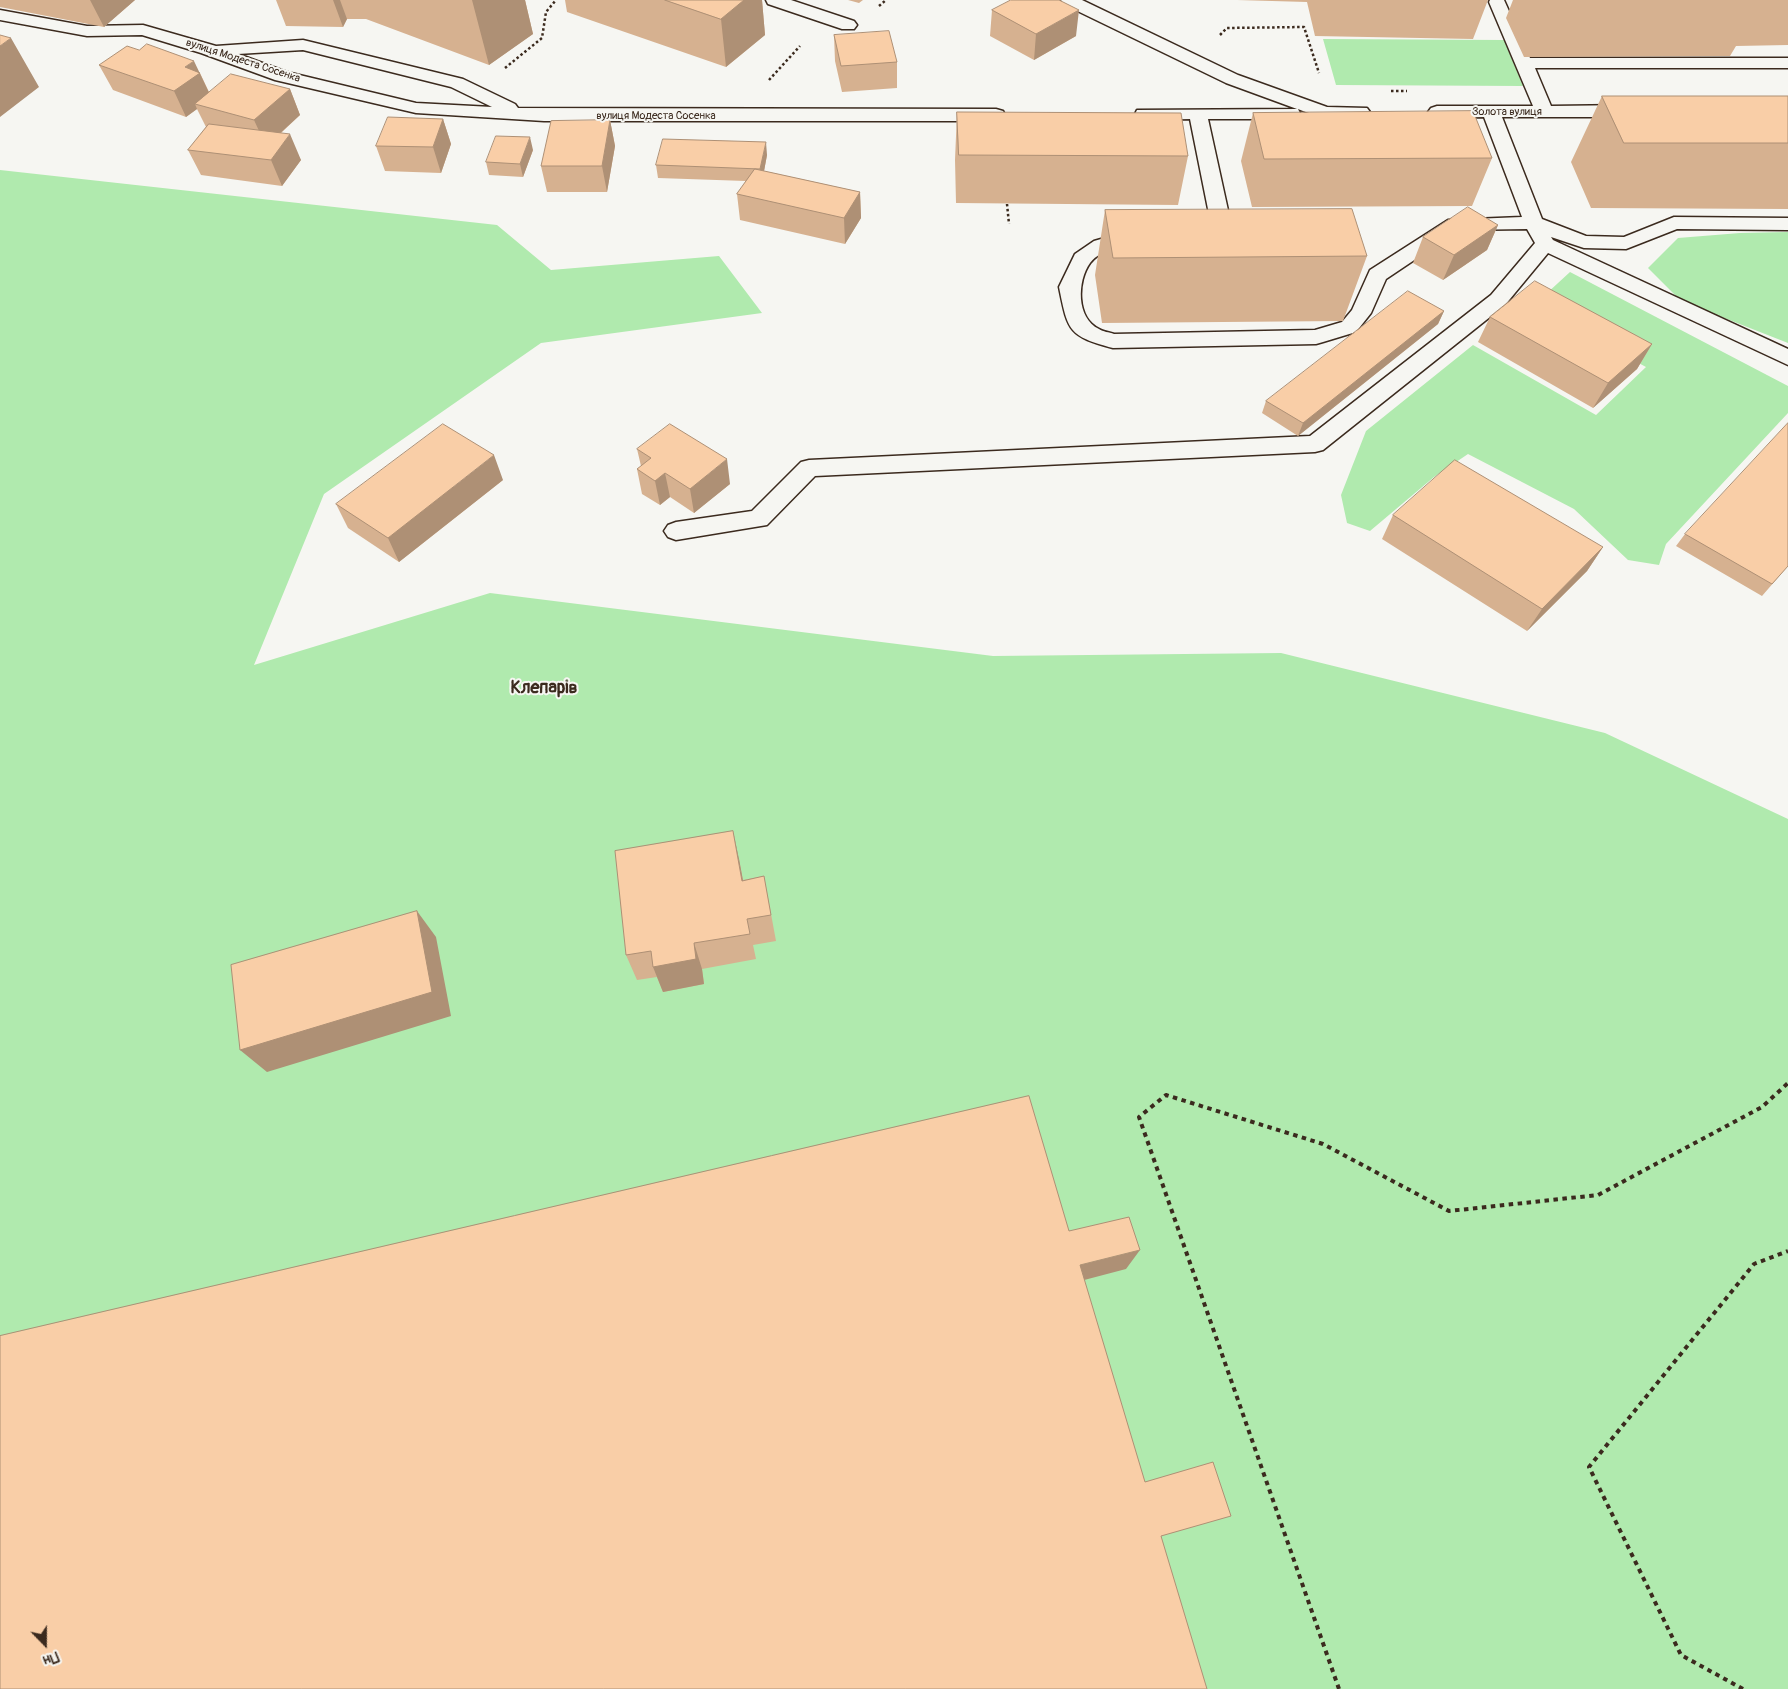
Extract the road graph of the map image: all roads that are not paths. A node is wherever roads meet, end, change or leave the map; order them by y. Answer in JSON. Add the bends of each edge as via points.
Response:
{"nodes":[{"id":1,"x":774,"y":0,"type":"edge"},
{"id":2,"x":1069,"y":0,"type":"edge"},
{"id":3,"x":1496,"y":2,"type":"dead end"},
{"id":4,"x":0,"y":16,"type":"edge"},
{"id":5,"x":848,"y":25,"type":"dead end"},
{"id":6,"x":211,"y":50,"type":"junction"},
{"id":7,"x":1524,"y":63,"type":"junction"},
{"id":8,"x":1788,"y":63,"type":"edge"},
{"id":9,"x":1653,"y":111,"type":"edge"},
{"id":10,"x":1374,"y":112,"type":"edge"},
{"id":11,"x":1422,"y":112,"type":"edge"},
{"id":12,"x":1491,"y":112,"type":"junction"},
{"id":13,"x":1545,"y":112,"type":"junction"},
{"id":14,"x":1325,"y":113,"type":"junction"},
{"id":15,"x":521,"y":114,"type":"junction"},
{"id":16,"x":1129,"y":114,"type":"edge"},
{"id":17,"x":1198,"y":114,"type":"junction"},
{"id":18,"x":1010,"y":115,"type":"edge"},
{"id":19,"x":1534,"y":223,"type":"junction"},
{"id":20,"x":1788,"y":224,"type":"edge"},
{"id":21,"x":1545,"y":244,"type":"junction"},
{"id":22,"x":1788,"y":358,"type":"edge"},
{"id":23,"x":676,"y":531,"type":"dead end"}],
"edges":[{"from":1,"to":5,"type":"street"},
{"from":2,"to":14,"type":"street","via":[[1232,79]]},
{"from":3,"to":7,"type":"street"},
{"from":4,"to":6,"type":"street","name":"вулиця Модеста Сосенка","via":[[87,31],[143,30]]},
{"from":6,"to":15,"type":"street","name":"вулиця Модеста Сосенка","via":[[281,76],[416,108]]},
{"from":6,"to":15,"type":"street","via":[[303,45],[457,83]]},
{"from":7,"to":8,"type":"street"},
{"from":7,"to":13,"type":"street"},
{"from":9,"to":13,"type":"street","name":"Золота вулиця"},
{"from":10,"to":14,"type":"street"},
{"from":11,"to":12,"type":"street","name":"Золота вулиця"},
{"from":12,"to":13,"type":"street","name":"Золота вулиця"},
{"from":12,"to":19,"type":"street"},
{"from":14,"to":17,"type":"street"},
{"from":15,"to":18,"type":"street","name":"вулиця Модеста Сосенка"},
{"from":16,"to":17,"type":"street"},
{"from":17,"to":19,"type":"street","via":[[1221,224],[1128,236],[1101,245],[1082,259],[1070,287],[1076,320],[1090,334],[1114,340],[1316,337],[1349,328],[1361,313],[1377,275],[1455,224]]},
{"from":19,"to":20,"type":"street","via":[[1584,242],[1626,243],[1674,223]]},
{"from":19,"to":21,"type":"street"},
{"from":21,"to":22,"type":"street"},
{"from":21,"to":23,"type":"street","via":[[1498,300],[1315,444],[809,468],[758,519]]}]}
